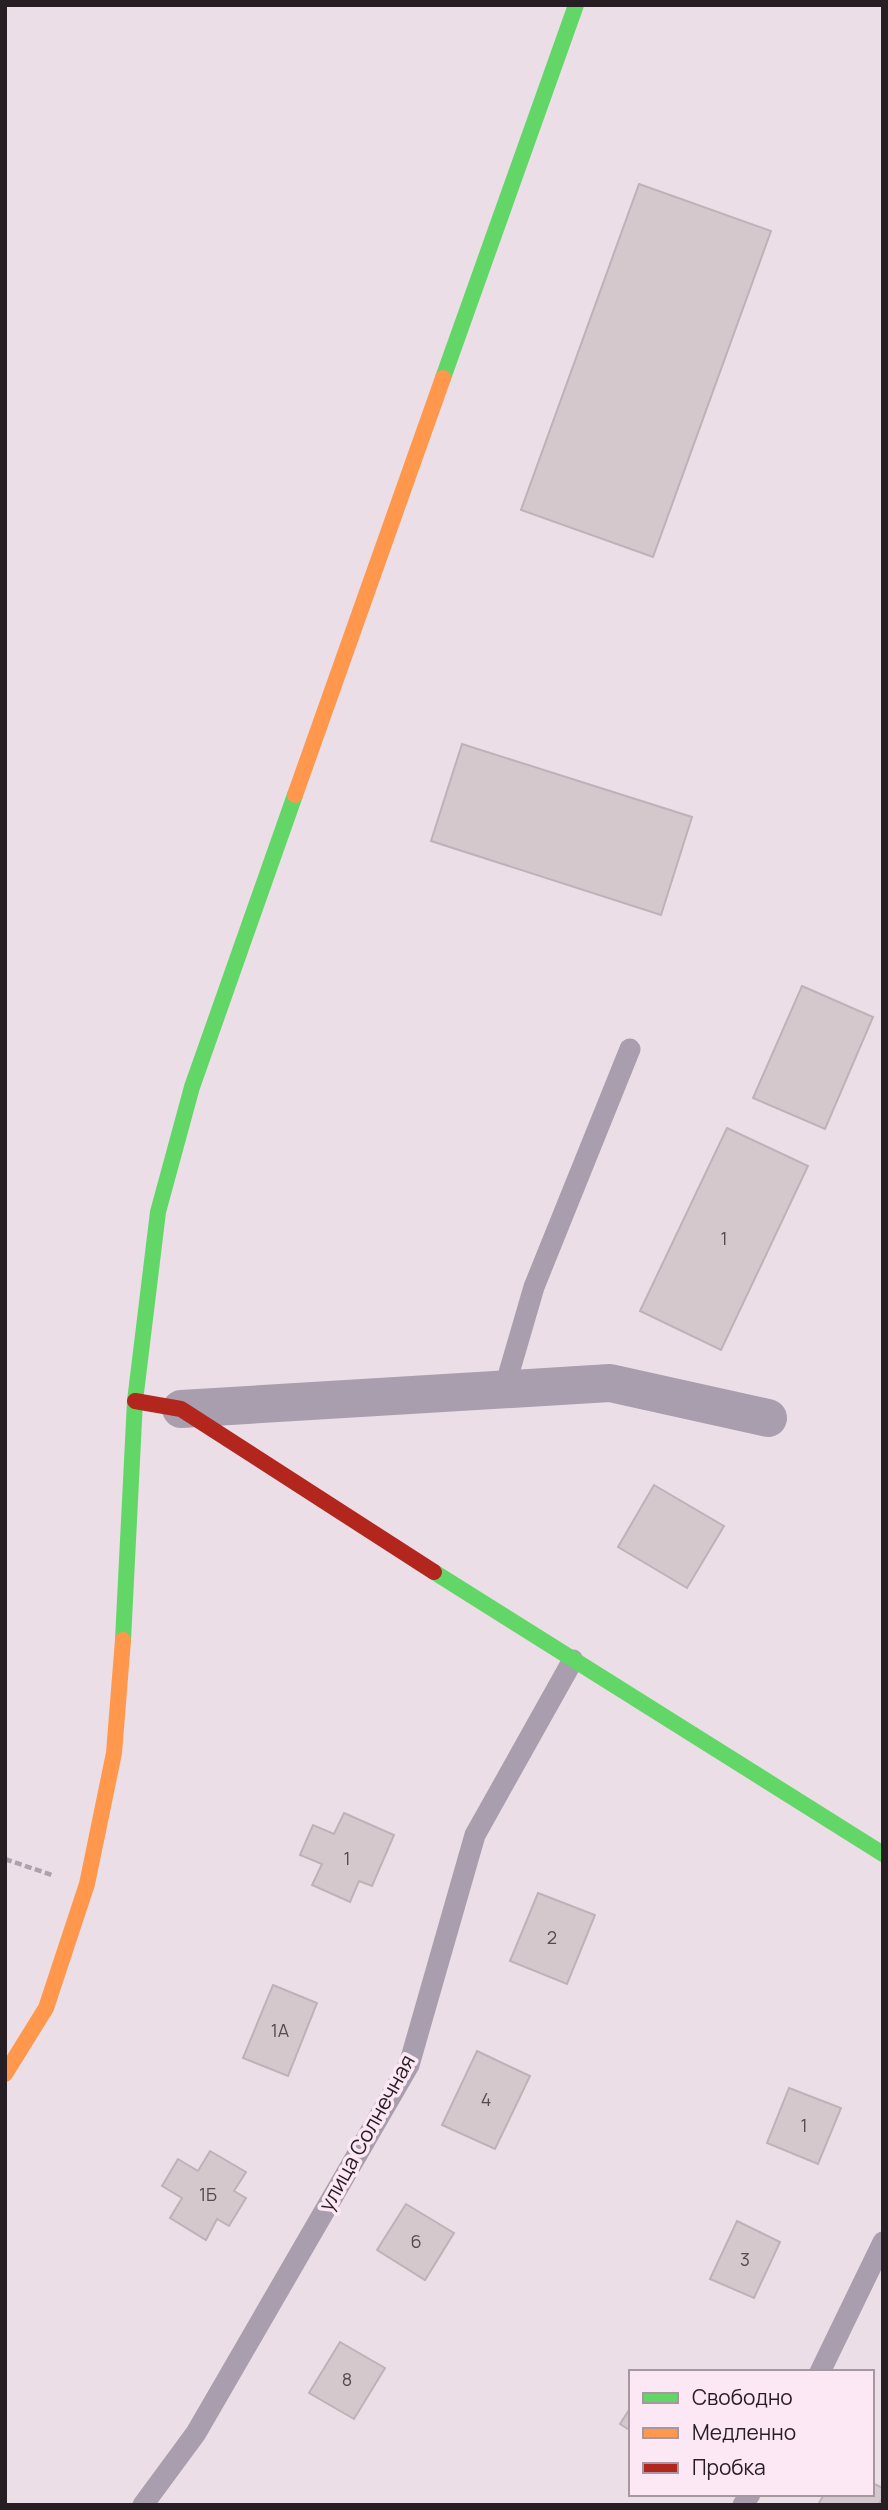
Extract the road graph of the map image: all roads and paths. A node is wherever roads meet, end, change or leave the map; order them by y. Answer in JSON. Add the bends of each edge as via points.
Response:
{"nodes":[{"id":1,"x":576,"y":5,"type":"edge"},
{"id":2,"x":630,"y":1049,"type":"dead end"},
{"id":3,"x":504,"y":1390,"type":"junction"},
{"id":4,"x":135,"y":1401,"type":"junction"},
{"id":5,"x":181,"y":1409,"type":"junction"},
{"id":6,"x":768,"y":1418,"type":"dead end"},
{"id":7,"x":573,"y":1660,"type":"junction"},
{"id":8,"x":883,"y":1854,"type":"edge"},
{"id":9,"x":5,"y":1859,"type":"edge"},
{"id":10,"x":87,"y":1884,"type":"junction"},
{"id":11,"x":5,"y":2074,"type":"edge"},
{"id":12,"x":883,"y":2242,"type":"edge"},
{"id":13,"x":821,"y":2370,"type":"edge"},
{"id":14,"x":143,"y":2505,"type":"edge"}],
"edges":[{"from":1,"to":4,"type":"street","via":[[192,1087],[158,1212]]},
{"from":2,"to":3,"type":"lane","via":[[534,1287]]},
{"from":3,"to":5,"type":"street"},
{"from":3,"to":6,"type":"street","via":[[610,1383]]},
{"from":4,"to":5,"type":"street"},
{"from":4,"to":10,"type":"street","via":[[114,1753]]},
{"from":5,"to":7,"type":"street"},
{"from":7,"to":8,"type":"street"},
{"from":7,"to":14,"type":"lane","name":"улица Солнечная","via":[[475,1835],[409,2065],[196,2433]]},
{"from":9,"to":10,"type":"path"},
{"from":10,"to":11,"type":"street","via":[[46,2008]]},
{"from":12,"to":13,"type":"lane"}]}
